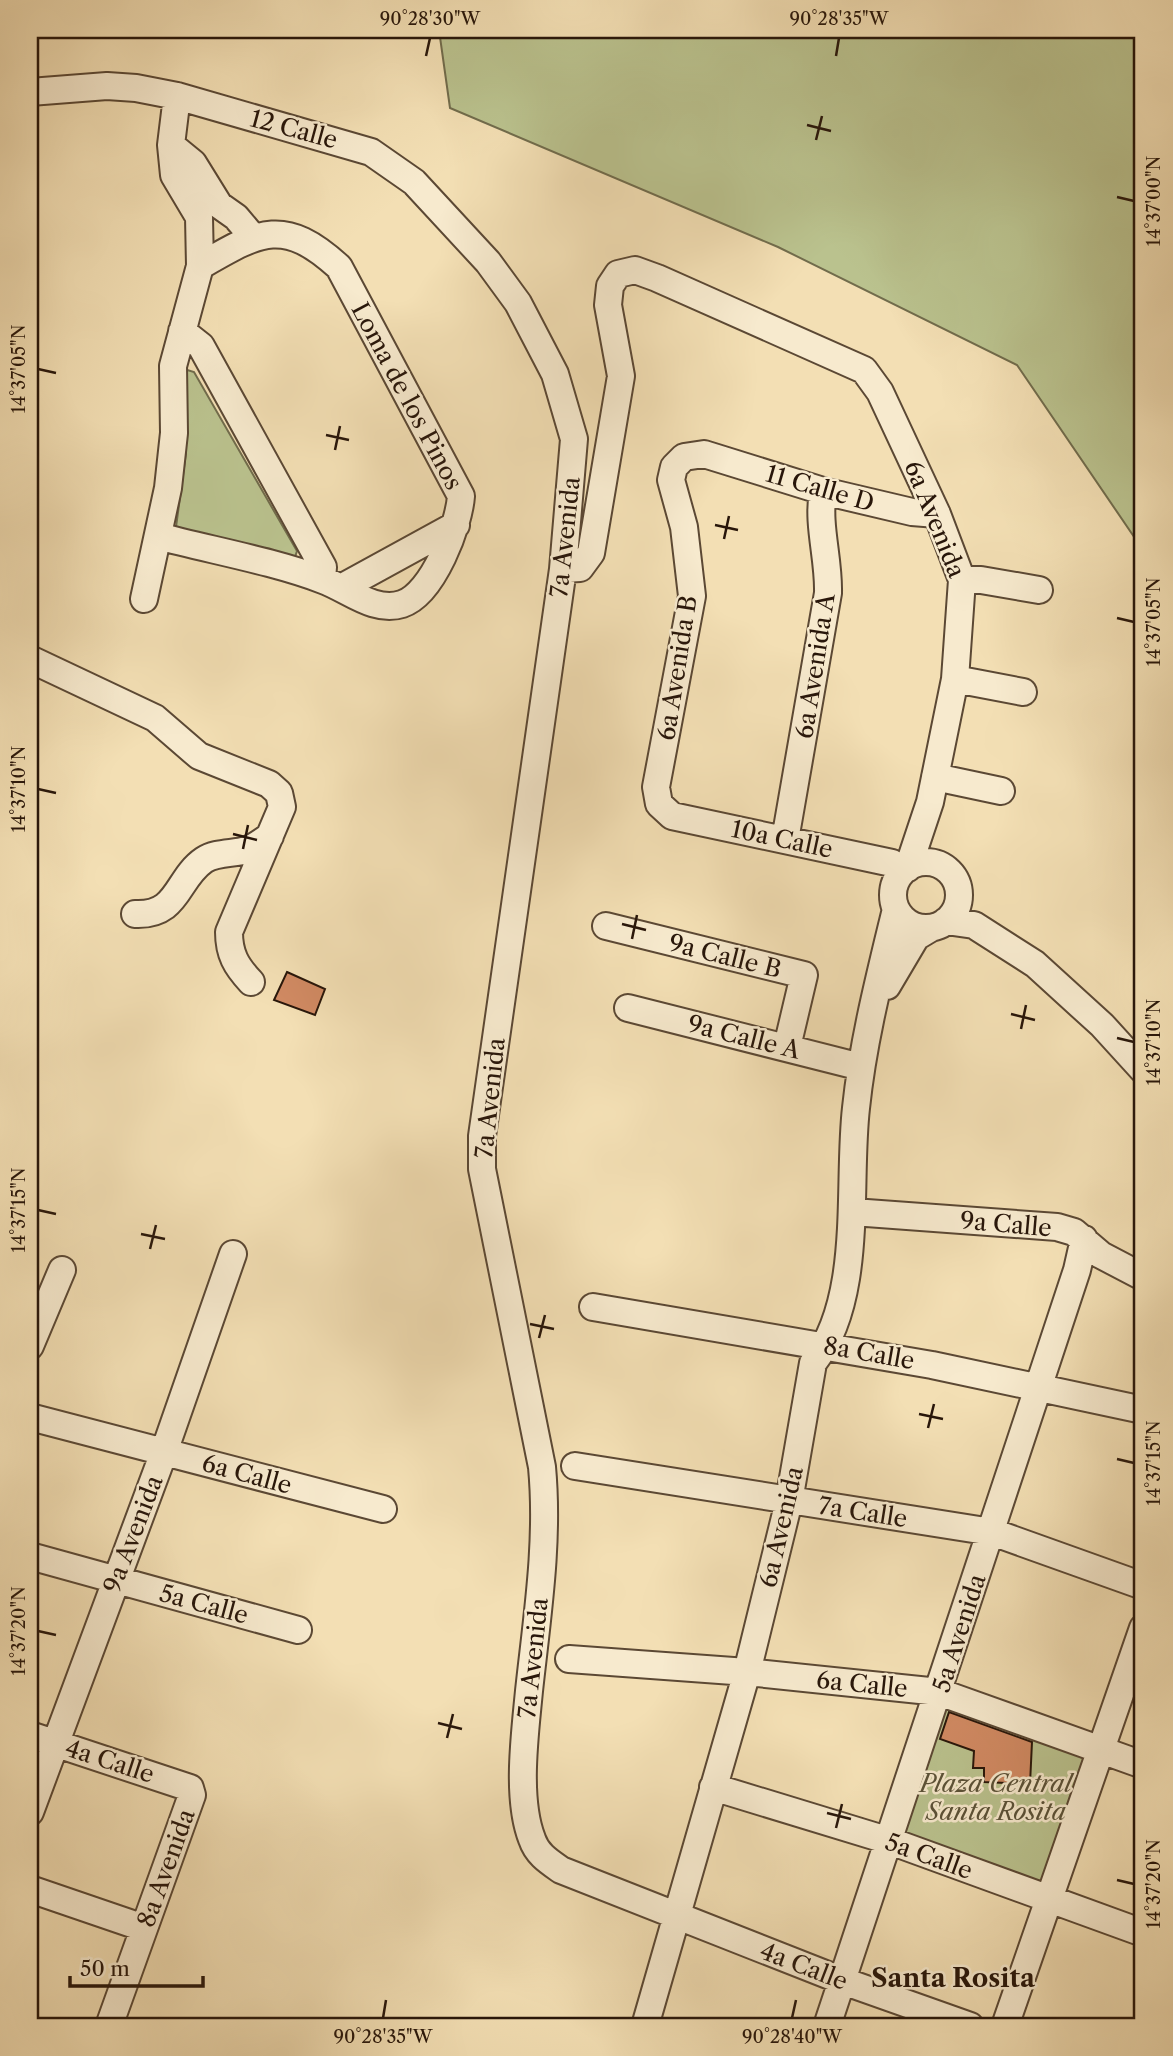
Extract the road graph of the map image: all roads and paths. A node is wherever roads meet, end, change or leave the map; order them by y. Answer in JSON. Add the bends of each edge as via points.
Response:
{"nodes":[{"id":1,"x":30,"y":92,"type":"edge"},
{"id":2,"x":177,"y":96,"type":"junction"},
{"id":3,"x":209,"y":211,"type":"junction"},
{"id":4,"x":252,"y":236,"type":"junction"},
{"id":5,"x":201,"y":266,"type":"junction"},
{"id":6,"x":506,"y":284,"type":"joint"},
{"id":7,"x":182,"y":331,"type":"junction"},
{"id":8,"x":704,"y":454,"type":"joint"},
{"id":9,"x":823,"y":491,"type":"junction"},
{"id":10,"x":937,"y":514,"type":"junction"},
{"id":11,"x":456,"y":526,"type":"junction"},
{"id":12,"x":158,"y":536,"type":"junction"},
{"id":13,"x":563,"y":569,"type":"junction"},
{"id":14,"x":962,"y":580,"type":"junction"},
{"id":15,"x":332,"y":584,"type":"junction"},
{"id":16,"x":1039,"y":590,"type":"dead end"},
{"id":17,"x":144,"y":599,"type":"dead end"},
{"id":18,"x":30,"y":659,"type":"edge"},
{"id":19,"x":955,"y":678,"type":"junction"},
{"id":20,"x":1023,"y":691,"type":"dead end"},
{"id":21,"x":932,"y":789,"type":"junction"},
{"id":22,"x":1001,"y":791,"type":"dead end"},
{"id":23,"x":672,"y":816,"type":"joint"},
{"id":24,"x":270,"y":836,"type":"junction"},
{"id":25,"x":785,"y":840,"type":"junction"},
{"id":26,"x":900,"y":865,"type":"junction"},
{"id":27,"x":938,"y":865,"type":"junction"},
{"id":28,"x":959,"y":896,"type":"junction"},
{"id":29,"x":896,"y":909,"type":"junction"},
{"id":30,"x":135,"y":914,"type":"dead end"},
{"id":31,"x":938,"y":925,"type":"junction"},
{"id":32,"x":606,"y":926,"type":"dead end"},
{"id":33,"x":1035,"y":964,"type":"junction"},
{"id":34,"x":251,"y":982,"type":"dead end"},
{"id":35,"x":628,"y":1008,"type":"dead end"},
{"id":36,"x":869,"y":1022,"type":"junction"},
{"id":37,"x":786,"y":1047,"type":"junction"},
{"id":38,"x":861,"y":1067,"type":"junction"},
{"id":39,"x":1143,"y":1070,"type":"edge"},
{"id":40,"x":853,"y":1213,"type":"junction"},
{"id":41,"x":1084,"y":1239,"type":"junction"},
{"id":42,"x":233,"y":1254,"type":"dead end"},
{"id":43,"x":62,"y":1270,"type":"dead end"},
{"id":44,"x":1143,"y":1278,"type":"edge"},
{"id":45,"x":593,"y":1307,"type":"dead end"},
{"id":46,"x":30,"y":1346,"type":"edge"},
{"id":47,"x":827,"y":1346,"type":"junction"},
{"id":48,"x":1038,"y":1388,"type":"junction"},
{"id":49,"x":1143,"y":1410,"type":"edge"},
{"id":50,"x":30,"y":1417,"type":"edge"},
{"id":51,"x":164,"y":1452,"type":"junction"},
{"id":52,"x":575,"y":1466,"type":"dead end"},
{"id":53,"x":789,"y":1501,"type":"junction"},
{"id":54,"x":383,"y":1509,"type":"dead end"},
{"id":55,"x":992,"y":1532,"type":"junction"},
{"id":56,"x":30,"y":1556,"type":"edge"},
{"id":57,"x":114,"y":1579,"type":"junction"},
{"id":58,"x":1143,"y":1586,"type":"edge"},
{"id":59,"x":1143,"y":1628,"type":"edge"},
{"id":60,"x":298,"y":1630,"type":"dead end"},
{"id":61,"x":569,"y":1659,"type":"dead end"},
{"id":62,"x":747,"y":1672,"type":"junction"},
{"id":63,"x":939,"y":1692,"type":"junction"},
{"id":64,"x":42,"y":1739,"type":"edge"},
{"id":65,"x":1102,"y":1751,"type":"junction"},
{"id":66,"x":1143,"y":1765,"type":"edge"},
{"id":67,"x":713,"y":1787,"type":"junction"},
{"id":68,"x":190,"y":1788,"type":"joint"},
{"id":69,"x":30,"y":1812,"type":"edge"},
{"id":70,"x":890,"y":1841,"type":"junction"},
{"id":71,"x":30,"y":1889,"type":"edge"},
{"id":72,"x":1051,"y":1900,"type":"junction"},
{"id":73,"x":679,"y":1917,"type":"junction"},
{"id":74,"x":144,"y":1928,"type":"junction"},
{"id":75,"x":1143,"y":1933,"type":"edge"},
{"id":76,"x":843,"y":1981,"type":"junction"},
{"id":77,"x":109,"y":2026,"type":"edge"},
{"id":78,"x":645,"y":2026,"type":"edge"},
{"id":79,"x":827,"y":2026,"type":"edge"},
{"id":80,"x":970,"y":2026,"type":"edge"},
{"id":81,"x":1004,"y":2026,"type":"edge"}],
"edges":[{"from":1,"to":2,"type":"street","name":"12 Calle","via":[[107,86]]},
{"from":2,"to":3,"type":"street","via":[[171,145],[193,163]]},
{"from":2,"to":6,"type":"street","name":"12 Calle","via":[[359,146],[381,157],[430,199]]},
{"from":3,"to":4,"type":"street","via":[[236,218]]},
{"from":3,"to":5,"type":"street"},
{"from":4,"to":5,"type":"street","name":"Loma de los Pinos"},
{"from":4,"to":11,"type":"street","name":"Loma de los Pinos","via":[[279,233],[301,239],[339,267],[461,496]]},
{"from":5,"to":7,"type":"street"},
{"from":6,"to":13,"type":"street","name":"7a Avenida","via":[[555,374],[572,425]]},
{"from":7,"to":12,"type":"street","via":[[173,366],[174,433]]},
{"from":7,"to":15,"type":"street","via":[[201,346]]},
{"from":8,"to":9,"type":"street","name":"11 Calle D"},
{"from":8,"to":23,"type":"street","name":"6a Avenida B","via":[[684,457],[674,467],[671,480],[684,527],[692,596],[656,787],[659,804]]},
{"from":9,"to":10,"type":"street","name":"11 Calle D"},
{"from":9,"to":25,"type":"street","name":"6a Avenida A","via":[[820,509],[828,593]]},
{"from":10,"to":13,"type":"street","name":"6a Avenida","via":[[880,392],[864,370],[635,270],[621,273],[610,286],[608,304],[621,376],[591,553],[580,568]]},
{"from":10,"to":14,"type":"street","name":"6a Avenida"},
{"from":11,"to":15,"type":"street"},
{"from":11,"to":15,"type":"street","name":"Loma de los Pinos","via":[[426,586],[412,600],[384,606]]},
{"from":12,"to":15,"type":"street","name":"Loma de los Pinos"},
{"from":12,"to":17,"type":"street"},
{"from":13,"to":73,"type":"street","name":"7a Avenida","via":[[482,1136],[482,1169],[545,1500],[524,1744],[527,1816],[539,1852],[561,1870]]},
{"from":14,"to":16,"type":"street"},
{"from":14,"to":19,"type":"street","name":"6a Avenida"},
{"from":18,"to":24,"type":"street","via":[[155,718],[199,756],[270,784],[279,793],[282,807]]},
{"from":19,"to":20,"type":"street"},
{"from":19,"to":21,"type":"street","name":"6a Avenida"},
{"from":21,"to":22,"type":"street"},
{"from":21,"to":26,"type":"street","name":"6a Avenida"},
{"from":21,"to":27,"type":"street","name":"6a Avenida","via":[[931,847]]},
{"from":23,"to":25,"type":"street","name":"10a Calle"},
{"from":24,"to":30,"type":"street","via":[[249,849],[203,861],[162,910]]},
{"from":24,"to":34,"type":"street","via":[[229,932],[236,965]]},
{"from":25,"to":26,"type":"street","name":"10a Calle"},
{"from":26,"to":27,"type":"street"},
{"from":26,"to":29,"type":"street","via":[[893,891]]},
{"from":27,"to":28,"type":"street","via":[[953,877]]},
{"from":28,"to":31,"type":"street","via":[[953,915]]},
{"from":28,"to":33,"type":"street","via":[[1008,927]]},
{"from":29,"to":31,"type":"street","via":[[910,925]]},
{"from":29,"to":36,"type":"street","name":"6a Avenida"},
{"from":31,"to":33,"type":"street","via":[[974,925]]},
{"from":31,"to":36,"type":"street","name":"6a Avenida","via":[[915,937]]},
{"from":32,"to":37,"type":"street","name":"9a Calle B","via":[[804,975]]},
{"from":33,"to":39,"type":"street"},
{"from":35,"to":37,"type":"street","name":"9a Calle A"},
{"from":36,"to":38,"type":"street","name":"6a Avenida"},
{"from":37,"to":38,"type":"street","name":"9a Calle A"},
{"from":38,"to":40,"type":"street","name":"6a Avenida","via":[[852,1154]]},
{"from":40,"to":41,"type":"street","name":"9a Calle","via":[[1057,1227]]},
{"from":40,"to":47,"type":"street","name":"6a Avenida","via":[[839,1311]]},
{"from":41,"to":44,"type":"street","name":"9a Calle","via":[[1101,1255]]},
{"from":41,"to":48,"type":"street","name":"5a Avenida"},
{"from":42,"to":51,"type":"street","name":"9a Avenida"},
{"from":43,"to":46,"type":"street"},
{"from":45,"to":47,"type":"street","name":"8a Calle"},
{"from":47,"to":48,"type":"street","name":"8a Calle"},
{"from":47,"to":53,"type":"street","name":"6a Avenida","via":[[813,1363]]},
{"from":48,"to":49,"type":"street","name":"8a Calle"},
{"from":48,"to":55,"type":"street","name":"5a Avenida"},
{"from":50,"to":51,"type":"street","name":"6a Calle"},
{"from":51,"to":54,"type":"street","name":"6a Calle"},
{"from":51,"to":57,"type":"street","name":"9a Avenida"},
{"from":52,"to":53,"type":"street","name":"7a Calle"},
{"from":53,"to":55,"type":"street","name":"7a Calle"},
{"from":53,"to":62,"type":"street","name":"6a Avenida"},
{"from":55,"to":58,"type":"street","name":"7a Calle"},
{"from":55,"to":63,"type":"street","name":"5a Avenida"},
{"from":56,"to":57,"type":"street","name":"5a Calle"},
{"from":57,"to":60,"type":"street","name":"5a Calle"},
{"from":57,"to":64,"type":"street","name":"9a Avenida"},
{"from":59,"to":65,"type":"street"},
{"from":61,"to":62,"type":"street","name":"6a Calle"},
{"from":62,"to":63,"type":"street","name":"6a Calle"},
{"from":62,"to":67,"type":"street","name":"6a Avenida"},
{"from":63,"to":65,"type":"street","name":"6a Calle"},
{"from":63,"to":70,"type":"street","name":"5a Avenida"},
{"from":64,"to":68,"type":"street","name":"4a Calle"},
{"from":64,"to":69,"type":"street","name":"9a Avenida"},
{"from":65,"to":66,"type":"street","name":"6a Calle"},
{"from":65,"to":72,"type":"street"},
{"from":67,"to":70,"type":"street","name":"5a Calle"},
{"from":67,"to":73,"type":"street","name":"6a Avenida"},
{"from":68,"to":74,"type":"street","name":"8a Avenida","via":[[192,1795]]},
{"from":70,"to":72,"type":"street","name":"5a Calle"},
{"from":70,"to":76,"type":"street","name":"5a Avenida"},
{"from":71,"to":74,"type":"street"},
{"from":72,"to":75,"type":"street","name":"5a Calle"},
{"from":72,"to":81,"type":"street"},
{"from":73,"to":76,"type":"street","name":"4a Calle"},
{"from":73,"to":78,"type":"street","name":"6a Avenida"},
{"from":74,"to":77,"type":"street","name":"8a Avenida"},
{"from":76,"to":79,"type":"street","name":"5a Avenida"},
{"from":76,"to":80,"type":"street","name":"4a Calle"}]}
